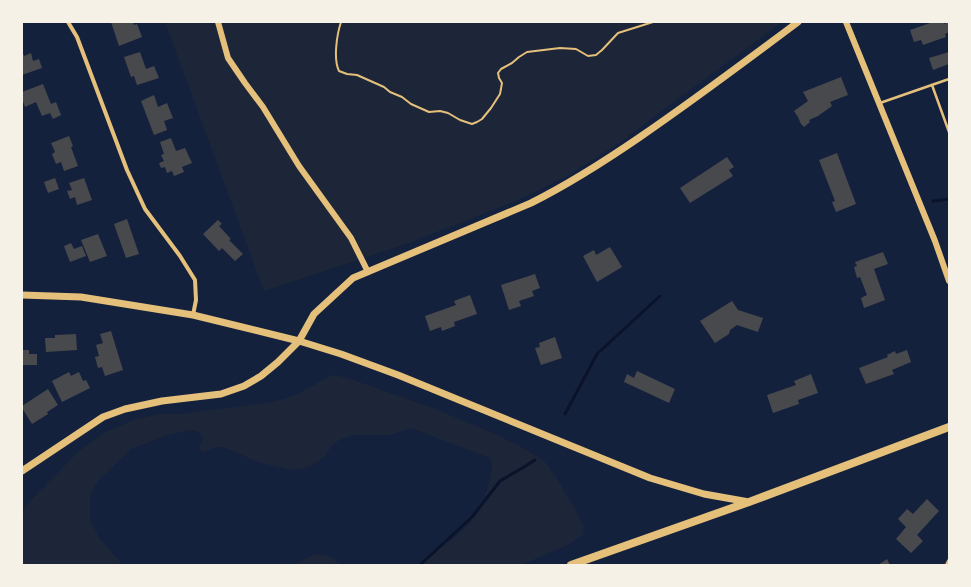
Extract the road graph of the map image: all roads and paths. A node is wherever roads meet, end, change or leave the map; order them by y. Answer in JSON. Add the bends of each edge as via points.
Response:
{"nodes":[{"id":1,"x":68,"y":22,"type":"edge"},
{"id":2,"x":218,"y":22,"type":"edge"},
{"id":3,"x":341,"y":22,"type":"edge"},
{"id":4,"x":653,"y":22,"type":"edge"},
{"id":5,"x":798,"y":22,"type":"edge"},
{"id":6,"x":846,"y":22,"type":"edge"},
{"id":7,"x":949,"y":79,"type":"edge"},
{"id":8,"x":932,"y":85,"type":"junction"},
{"id":9,"x":879,"y":103,"type":"junction"},
{"id":10,"x":949,"y":132,"type":"edge"},
{"id":11,"x":368,"y":272,"type":"junction"},
{"id":12,"x":949,"y":281,"type":"edge"},
{"id":13,"x":22,"y":295,"type":"edge"},
{"id":14,"x":193,"y":315,"type":"junction"},
{"id":15,"x":299,"y":341,"type":"junction"},
{"id":16,"x":949,"y":427,"type":"edge"},
{"id":17,"x":22,"y":471,"type":"edge"},
{"id":18,"x":749,"y":502,"type":"junction"},
{"id":19,"x":949,"y":561,"type":"edge"},
{"id":20,"x":571,"y":565,"type":"edge"},
{"id":21,"x":947,"y":565,"type":"edge"}],
"edges":[{"from":1,"to":14,"type":"street","via":[[77,37],[127,170],[145,209],[195,280],[196,300]]},
{"from":2,"to":11,"type":"street","via":[[228,58],[263,107],[299,166],[351,238]]},
{"from":3,"to":4,"type":"path","via":[[336,41],[336,66],[339,71],[357,75],[384,87],[429,112],[448,113],[472,124],[482,119],[500,94],[502,83],[498,73],[501,69],[527,52],[560,48],[576,49],[588,56],[596,55],[618,32]]},
{"from":5,"to":11,"type":"main road","via":[[662,122],[552,192]]},
{"from":6,"to":9,"type":"street"},
{"from":7,"to":8,"type":"lane"},
{"from":8,"to":9,"type":"lane"},
{"from":8,"to":10,"type":"lane"},
{"from":9,"to":12,"type":"street"},
{"from":11,"to":15,"type":"main road","via":[[353,278],[314,314]]},
{"from":13,"to":14,"type":"main road","via":[[81,298]]},
{"from":14,"to":15,"type":"main road"},
{"from":15,"to":17,"type":"main road","via":[[261,376],[244,386],[221,394],[162,401],[125,409],[103,417]]},
{"from":15,"to":18,"type":"main road","via":[[398,374],[650,478],[704,494]]},
{"from":16,"to":18,"type":"main road"},
{"from":18,"to":20,"type":"main road"},
{"from":19,"to":21,"type":"street"}]}
